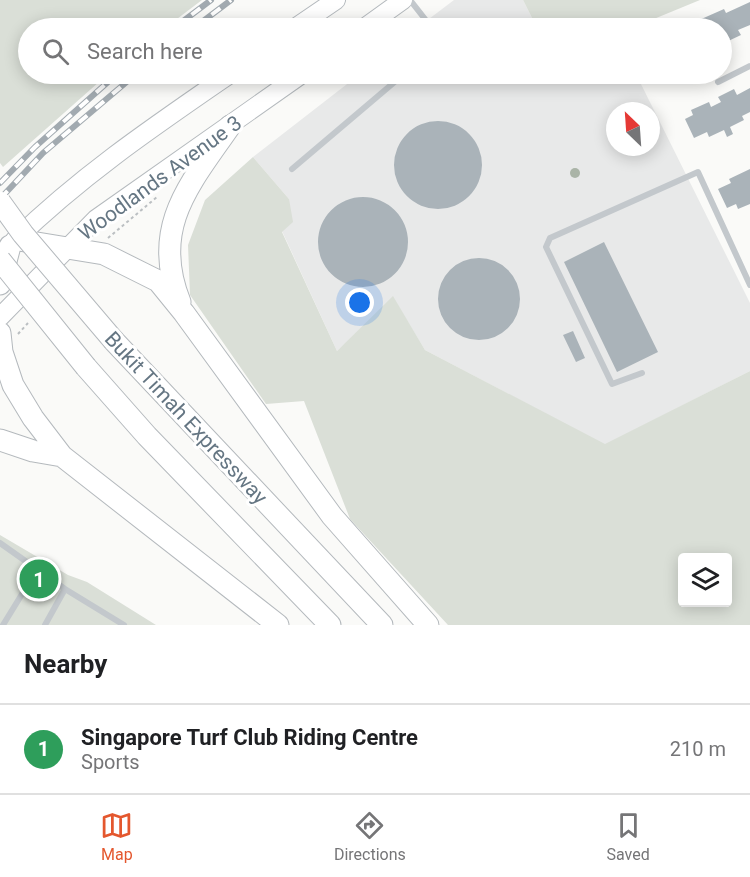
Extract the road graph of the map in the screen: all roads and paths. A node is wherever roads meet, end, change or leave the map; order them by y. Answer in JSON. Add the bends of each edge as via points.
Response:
{"nodes":[{"id":1,"x":336,"y":0,"type":"edge"},
{"id":2,"x":403,"y":0,"type":"edge"},
{"id":3,"x":410,"y":0,"type":"edge"},
{"id":4,"x":310,"y":18,"type":"edge"},
{"id":5,"x":378,"y":18,"type":"edge"},
{"id":6,"x":424,"y":18,"type":"edge"},
{"id":7,"x":750,"y":66,"type":"edge"},
{"id":8,"x":732,"y":74,"type":"edge"},
{"id":9,"x":216,"y":84,"type":"edge"},
{"id":10,"x":288,"y":84,"type":"edge"},
{"id":11,"x":392,"y":84,"type":"edge"},
{"id":12,"x":230,"y":126,"type":"junction"},
{"id":13,"x":291,"y":169,"type":"dead end"},
{"id":14,"x":163,"y":192,"type":"dead end"},
{"id":15,"x":0,"y":202,"type":"edge"},
{"id":16,"x":104,"y":241,"type":"dead end"},
{"id":17,"x":67,"y":248,"type":"junction"},
{"id":18,"x":6,"y":251,"type":"edge"},
{"id":19,"x":0,"y":284,"type":"edge"},
{"id":20,"x":750,"y":285,"type":"edge"},
{"id":21,"x":184,"y":313,"type":"junction"},
{"id":22,"x":0,"y":317,"type":"edge"},
{"id":23,"x":0,"y":333,"type":"edge"},
{"id":24,"x":642,"y":373,"type":"dead end"},
{"id":25,"x":0,"y":440,"type":"edge"},
{"id":26,"x":63,"y":456,"type":"junction"},
{"id":27,"x":0,"y":543,"type":"edge"},
{"id":28,"x":38,"y":568,"type":"junction"},
{"id":29,"x":65,"y":590,"type":"junction"},
{"id":30,"x":3,"y":625,"type":"edge"},
{"id":31,"x":45,"y":625,"type":"edge"},
{"id":32,"x":124,"y":625,"type":"edge"},
{"id":33,"x":278,"y":625,"type":"edge"},
{"id":34,"x":330,"y":625,"type":"edge"},
{"id":35,"x":382,"y":625,"type":"edge"},
{"id":36,"x":428,"y":625,"type":"edge"}],
"edges":[{"from":1,"to":4,"type":"main road"},
{"from":2,"to":5,"type":"main road"},
{"from":3,"to":6,"type":"lane"},
{"from":7,"to":8,"type":"lane"},
{"from":9,"to":18,"type":"main road","name":"Woodlands Avenue 3","via":[[75,184]]},
{"from":10,"to":12,"type":"main road","name":"Woodlands Avenue 3"},
{"from":11,"to":13,"type":"lane"},
{"from":12,"to":17,"type":"main road","name":"Woodlands Avenue 3","via":[[96,219]]},
{"from":12,"to":21,"type":"highway","via":[[174,214],[170,267]]},
{"from":14,"to":16,"type":"path"},
{"from":15,"to":35,"type":"highway","name":"Bukit Timah Expressway","bridge":true,"via":[[114,341]]},
{"from":17,"to":18,"type":"highway","via":[[29,240]]},
{"from":17,"to":21,"type":"highway","via":[[104,254],[138,270],[158,282]]},
{"from":17,"to":22,"type":"main road","name":"Woodlands Avenue 3"},
{"from":18,"to":19,"type":"highway"},
{"from":18,"to":34,"type":"highway","name":"Bukit Timah Expressway","bridge":true,"via":[[86,367],[147,436]]},
{"from":20,"to":24,"type":"lane","via":[[698,172],[550,238],[546,247],[612,384]]},
{"from":21,"to":36,"type":"highway","via":[[332,516]]},
{"from":23,"to":26,"type":"highway","via":[[13,386]]},
{"from":25,"to":26,"type":"highway"},
{"from":26,"to":33,"type":"highway"},
{"from":27,"to":28,"type":"lane"},
{"from":28,"to":29,"type":"lane"},
{"from":28,"to":30,"type":"lane"},
{"from":29,"to":31,"type":"lane"},
{"from":29,"to":32,"type":"lane"}]}
